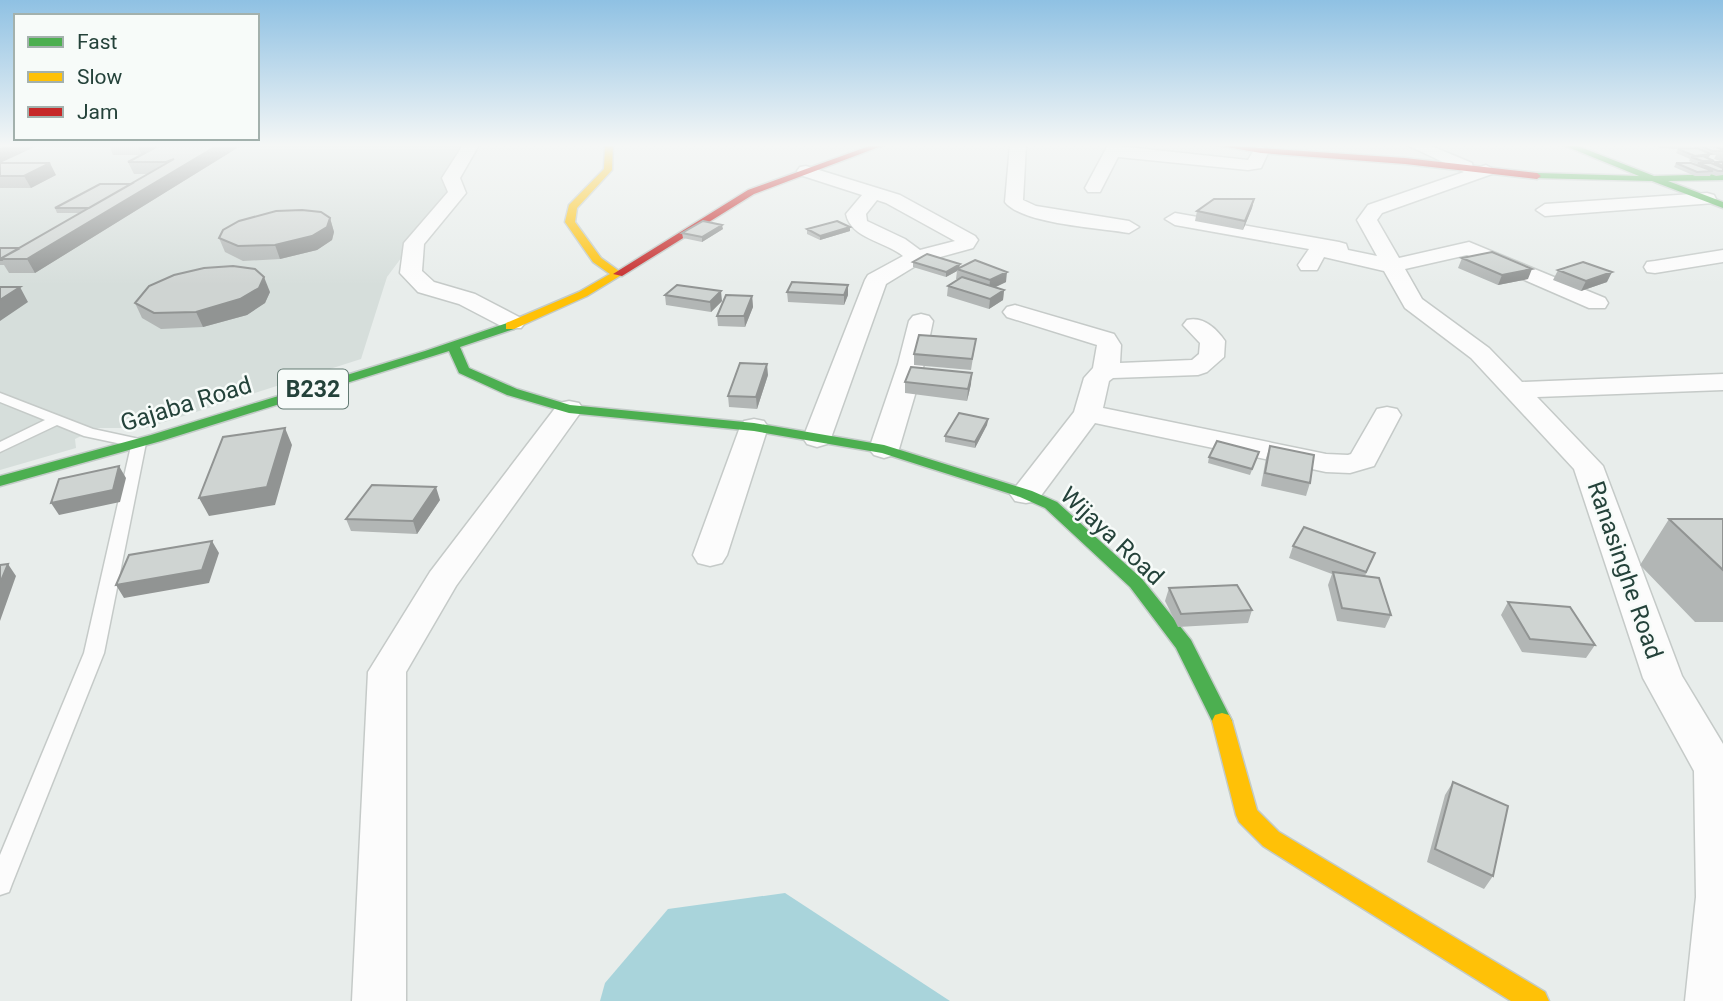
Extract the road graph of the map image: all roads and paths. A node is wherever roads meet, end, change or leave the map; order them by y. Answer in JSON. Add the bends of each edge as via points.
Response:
{"nodes":[{"id":1,"x":457,"y":192,"type":"edge"},
{"id":2,"x":587,"y":192,"type":"edge"},
{"id":3,"x":752,"y":192,"type":"edge"},
{"id":4,"x":869,"y":192,"type":"edge"},
{"id":5,"x":1015,"y":192,"type":"edge"},
{"id":6,"x":1419,"y":192,"type":"edge"},
{"id":7,"x":1689,"y":192,"type":"edge"},
{"id":8,"x":873,"y":193,"type":"junction"},
{"id":9,"x":1715,"y":202,"type":"edge"},
{"id":10,"x":1545,"y":210,"type":"dead end"},
{"id":11,"x":1175,"y":219,"type":"dead end"},
{"id":12,"x":1129,"y":226,"type":"dead end"},
{"id":13,"x":1723,"y":256,"type":"edge"},
{"id":14,"x":915,"y":258,"type":"junction"},
{"id":15,"x":1390,"y":261,"type":"junction"},
{"id":16,"x":1309,"y":265,"type":"dead end"},
{"id":17,"x":1655,"y":267,"type":"dead end"},
{"id":18,"x":618,"y":274,"type":"junction"},
{"id":19,"x":1597,"y":303,"type":"dead end"},
{"id":20,"x":1015,"y":312,"type":"dead end"},
{"id":21,"x":921,"y":321,"type":"dead end"},
{"id":22,"x":513,"y":323,"type":"junction"},
{"id":23,"x":1195,"y":325,"type":"dead end"},
{"id":24,"x":453,"y":345,"type":"junction"},
{"id":25,"x":1106,"y":371,"type":"junction"},
{"id":26,"x":1723,"y":382,"type":"edge"},
{"id":27,"x":1517,"y":390,"type":"junction"},
{"id":28,"x":0,"y":397,"type":"edge"},
{"id":29,"x":569,"y":409,"type":"junction"},
{"id":30,"x":1088,"y":413,"type":"junction"},
{"id":31,"x":1387,"y":415,"type":"dead end"},
{"id":32,"x":57,"y":420,"type":"junction"},
{"id":33,"x":754,"y":427,"type":"junction"},
{"id":34,"x":817,"y":438,"type":"junction"},
{"id":35,"x":139,"y":443,"type":"junction"},
{"id":36,"x":0,"y":448,"type":"edge"},
{"id":37,"x":884,"y":449,"type":"junction"},
{"id":38,"x":0,"y":481,"type":"edge"},
{"id":39,"x":1027,"y":494,"type":"junction"},
{"id":40,"x":710,"y":555,"type":"dead end"},
{"id":41,"x":0,"y":884,"type":"edge"},
{"id":42,"x":379,"y":1001,"type":"edge"},
{"id":43,"x":1536,"y":1001,"type":"edge"},
{"id":44,"x":1712,"y":1001,"type":"edge"}],
"edges":[{"from":1,"to":22,"type":"street","via":[[414,243],[411,273],[426,287],[467,299]]},
{"from":2,"to":18,"type":"street","via":[[572,207],[570,222],[597,260]]},
{"from":3,"to":18,"type":"street","name":"Gajaba Road"},
{"from":4,"to":8,"type":"street"},
{"from":5,"to":12,"type":"street","via":[[1014,202],[1031,211]]},
{"from":6,"to":15,"type":"street","name":"Ranasinghe Road","via":[[1375,209],[1367,220]]},
{"from":7,"to":9,"type":"street"},
{"from":8,"to":14,"type":"street","via":[[856,214],[858,224],[904,246]]},
{"from":8,"to":14,"type":"street","via":[[968,240]]},
{"from":9,"to":10,"type":"street"},
{"from":11,"to":15,"type":"street"},
{"from":13,"to":17,"type":"street"},
{"from":14,"to":34,"type":"street","via":[[876,279]]},
{"from":15,"to":16,"type":"street","via":[[1321,250]]},
{"from":15,"to":19,"type":"street","via":[[1469,248]]},
{"from":15,"to":27,"type":"street","name":"Ranasinghe Road","via":[[1413,303],[1480,353]]},
{"from":18,"to":22,"type":"street","name":"Gajaba Road","number":"B232","via":[[590,291]]},
{"from":20,"to":25,"type":"street","via":[[1105,339],[1110,345]]},
{"from":21,"to":37,"type":"street"},
{"from":22,"to":24,"type":"street","name":"Gajaba Road","number":"B232"},
{"from":23,"to":25,"type":"street","via":[[1213,341],[1211,357],[1198,368]]},
{"from":24,"to":29,"type":"street","name":"Wijaya Road","via":[[464,370],[512,392]]},
{"from":24,"to":35,"type":"street","name":"Gajaba Road","number":"B232"},
{"from":25,"to":30,"type":"street","via":[[1097,378]]},
{"from":26,"to":27,"type":"street"},
{"from":27,"to":44,"type":"street","name":"Ranasinghe Road","via":[[1588,466],[1663,678],[1716,770],[1720,897]]},
{"from":28,"to":32,"type":"lane"},
{"from":29,"to":33,"type":"street","name":"Wijaya Road"},
{"from":29,"to":42,"type":"street","via":[[442,580],[387,672]]},
{"from":30,"to":31,"type":"street","via":[[1326,463],[1350,464],[1363,460]]},
{"from":30,"to":39,"type":"street"},
{"from":32,"to":35,"type":"lane","via":[[89,433]]},
{"from":32,"to":36,"type":"lane"},
{"from":33,"to":34,"type":"street","name":"Wijaya Road"},
{"from":33,"to":40,"type":"street"},
{"from":34,"to":37,"type":"street","name":"Wijaya Road"},
{"from":35,"to":38,"type":"street","name":"Gajaba Road","number":"B232"},
{"from":35,"to":41,"type":"lane","via":[[94,653]]},
{"from":37,"to":39,"type":"street","name":"Wijaya Road"},
{"from":39,"to":43,"type":"street","name":"Wijaya Road","via":[[1051,505],[1136,583],[1184,645],[1219,711],[1247,815],[1270,839]]}]}
